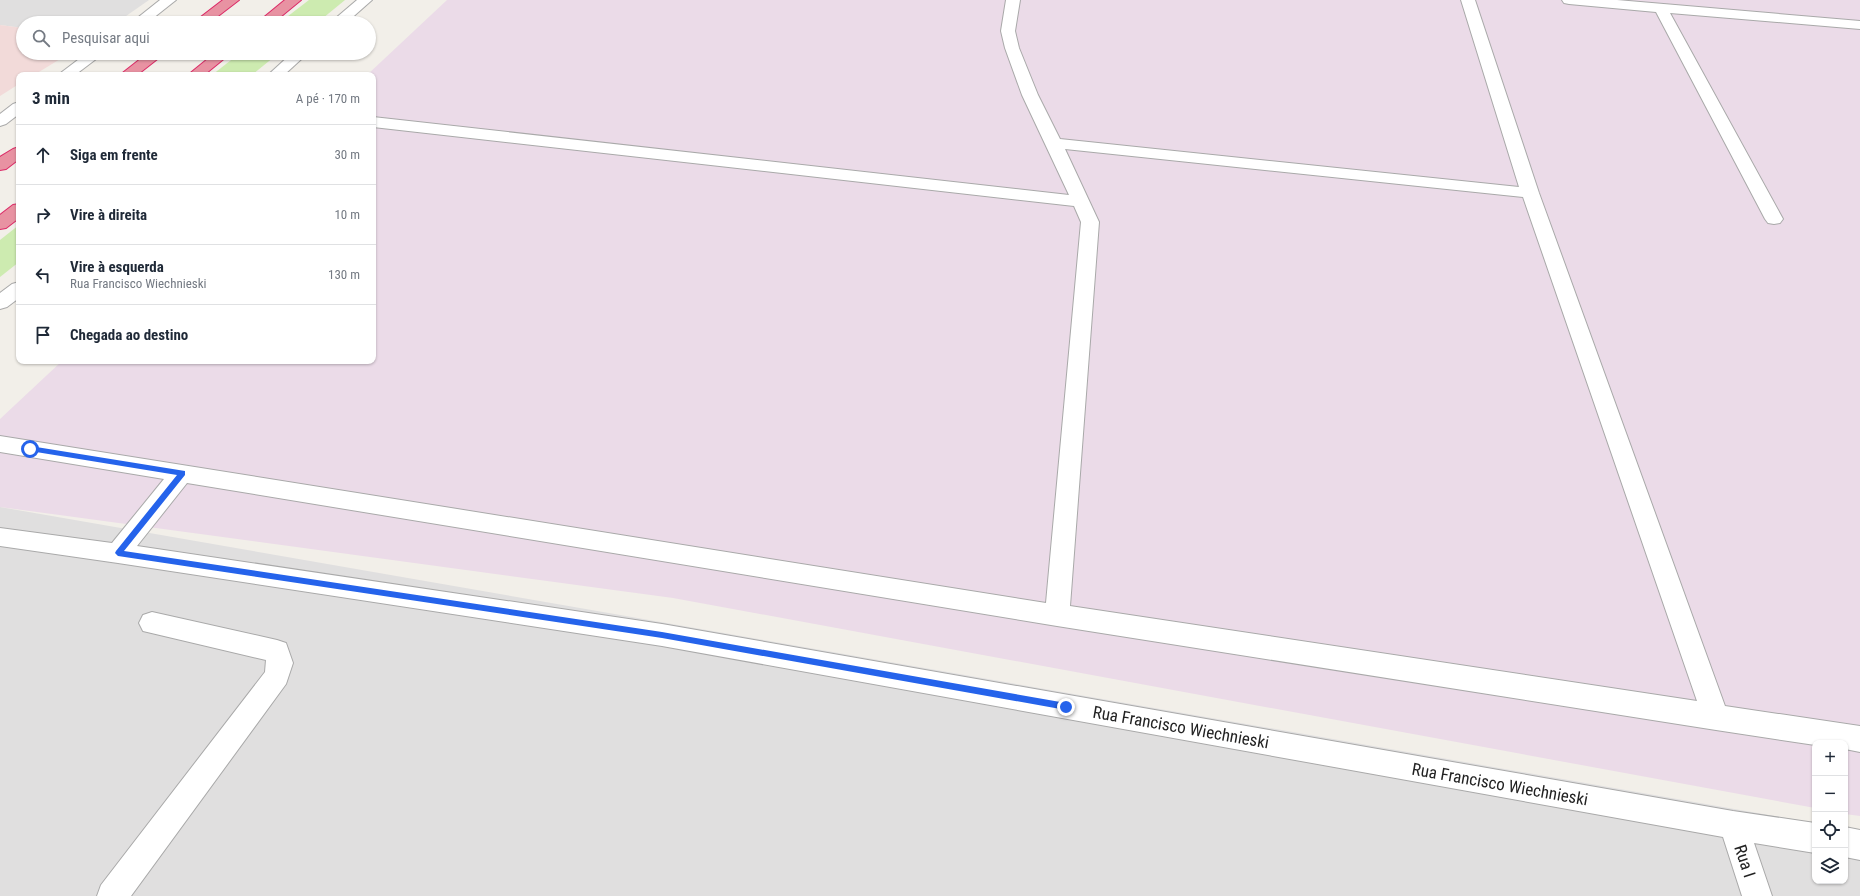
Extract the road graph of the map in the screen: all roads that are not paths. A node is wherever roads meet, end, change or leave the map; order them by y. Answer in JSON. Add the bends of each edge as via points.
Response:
{"nodes":[{"id":1,"x":169,"y":0,"type":"edge"},
{"id":2,"x":232,"y":0,"type":"edge"},
{"id":3,"x":294,"y":0,"type":"edge"},
{"id":4,"x":365,"y":0,"type":"edge"},
{"id":5,"x":1012,"y":0,"type":"edge"},
{"id":6,"x":1468,"y":0,"type":"edge"},
{"id":7,"x":1569,"y":0,"type":"edge"},
{"id":8,"x":1661,"y":8,"type":"junction"},
{"id":9,"x":147,"y":16,"type":"edge"},
{"id":10,"x":210,"y":16,"type":"edge"},
{"id":11,"x":273,"y":16,"type":"edge"},
{"id":12,"x":346,"y":16,"type":"edge"},
{"id":13,"x":1860,"y":25,"type":"edge"},
{"id":14,"x":87,"y":60,"type":"edge"},
{"id":15,"x":148,"y":60,"type":"edge"},
{"id":16,"x":215,"y":60,"type":"edge"},
{"id":17,"x":293,"y":60,"type":"edge"},
{"id":18,"x":70,"y":72,"type":"edge"},
{"id":19,"x":131,"y":72,"type":"edge"},
{"id":20,"x":199,"y":72,"type":"edge"},
{"id":21,"x":279,"y":72,"type":"edge"},
{"id":22,"x":16,"y":109,"type":"edge"},
{"id":23,"x":0,"y":121,"type":"edge"},
{"id":24,"x":376,"y":122,"type":"edge"},
{"id":25,"x":1054,"y":143,"type":"junction"},
{"id":26,"x":16,"y":154,"type":"edge"},
{"id":27,"x":0,"y":166,"type":"edge"},
{"id":28,"x":1530,"y":194,"type":"junction"},
{"id":29,"x":1082,"y":202,"type":"junction"},
{"id":30,"x":16,"y":211,"type":"edge"},
{"id":31,"x":1774,"y":218,"type":"dead end"},
{"id":32,"x":0,"y":224,"type":"edge"},
{"id":33,"x":16,"y":290,"type":"edge"},
{"id":34,"x":0,"y":303,"type":"edge"},
{"id":35,"x":0,"y":444,"type":"edge"},
{"id":36,"x":182,"y":473,"type":"junction"},
{"id":37,"x":0,"y":537,"type":"edge"},
{"id":38,"x":118,"y":553,"type":"junction"},
{"id":39,"x":1057,"y":615,"type":"junction"},
{"id":40,"x":152,"y":623,"type":"dead end"},
{"id":41,"x":1716,"y":718,"type":"junction"},
{"id":42,"x":1860,"y":739,"type":"edge"},
{"id":43,"x":1733,"y":825,"type":"junction"},
{"id":44,"x":1812,"y":838,"type":"edge"},
{"id":45,"x":1848,"y":843,"type":"edge"},
{"id":46,"x":1860,"y":845,"type":"edge"},
{"id":47,"x":112,"y":896,"type":"edge"},
{"id":48,"x":1757,"y":896,"type":"edge"}],
"edges":[{"from":1,"to":9,"type":"street"},
{"from":2,"to":10,"type":"highway"},
{"from":3,"to":11,"type":"highway"},
{"from":4,"to":12,"type":"street"},
{"from":5,"to":25,"type":"street","via":[[1008,31],[1012,48],[1030,95]]},
{"from":6,"to":28,"type":"street"},
{"from":7,"to":8,"type":"street"},
{"from":8,"to":13,"type":"street"},
{"from":8,"to":31,"type":"street"},
{"from":14,"to":18,"type":"street"},
{"from":15,"to":19,"type":"highway"},
{"from":16,"to":20,"type":"highway"},
{"from":17,"to":21,"type":"street"},
{"from":22,"to":23,"type":"street"},
{"from":24,"to":29,"type":"street"},
{"from":25,"to":28,"type":"street"},
{"from":25,"to":29,"type":"street"},
{"from":26,"to":27,"type":"highway"},
{"from":28,"to":41,"type":"street"},
{"from":29,"to":39,"type":"street","via":[[1090,222]]},
{"from":30,"to":32,"type":"highway"},
{"from":33,"to":34,"type":"street"},
{"from":35,"to":36,"type":"street"},
{"from":36,"to":38,"type":"street"},
{"from":36,"to":39,"type":"street"},
{"from":37,"to":38,"type":"street","name":"Rua Francisco Wiechnieski"},
{"from":38,"to":43,"type":"street","name":"Rua Francisco Wiechnieski","via":[[670,636]]},
{"from":39,"to":41,"type":"street"},
{"from":40,"to":47,"type":"street","via":[[277,651],[280,663],[277,676],[244,722]]},
{"from":41,"to":42,"type":"street"},
{"from":43,"to":44,"type":"street","name":"Rua Francisco Wiechnieski"},
{"from":43,"to":48,"type":"street","name":"Rua I"},
{"from":45,"to":46,"type":"street"}]}
